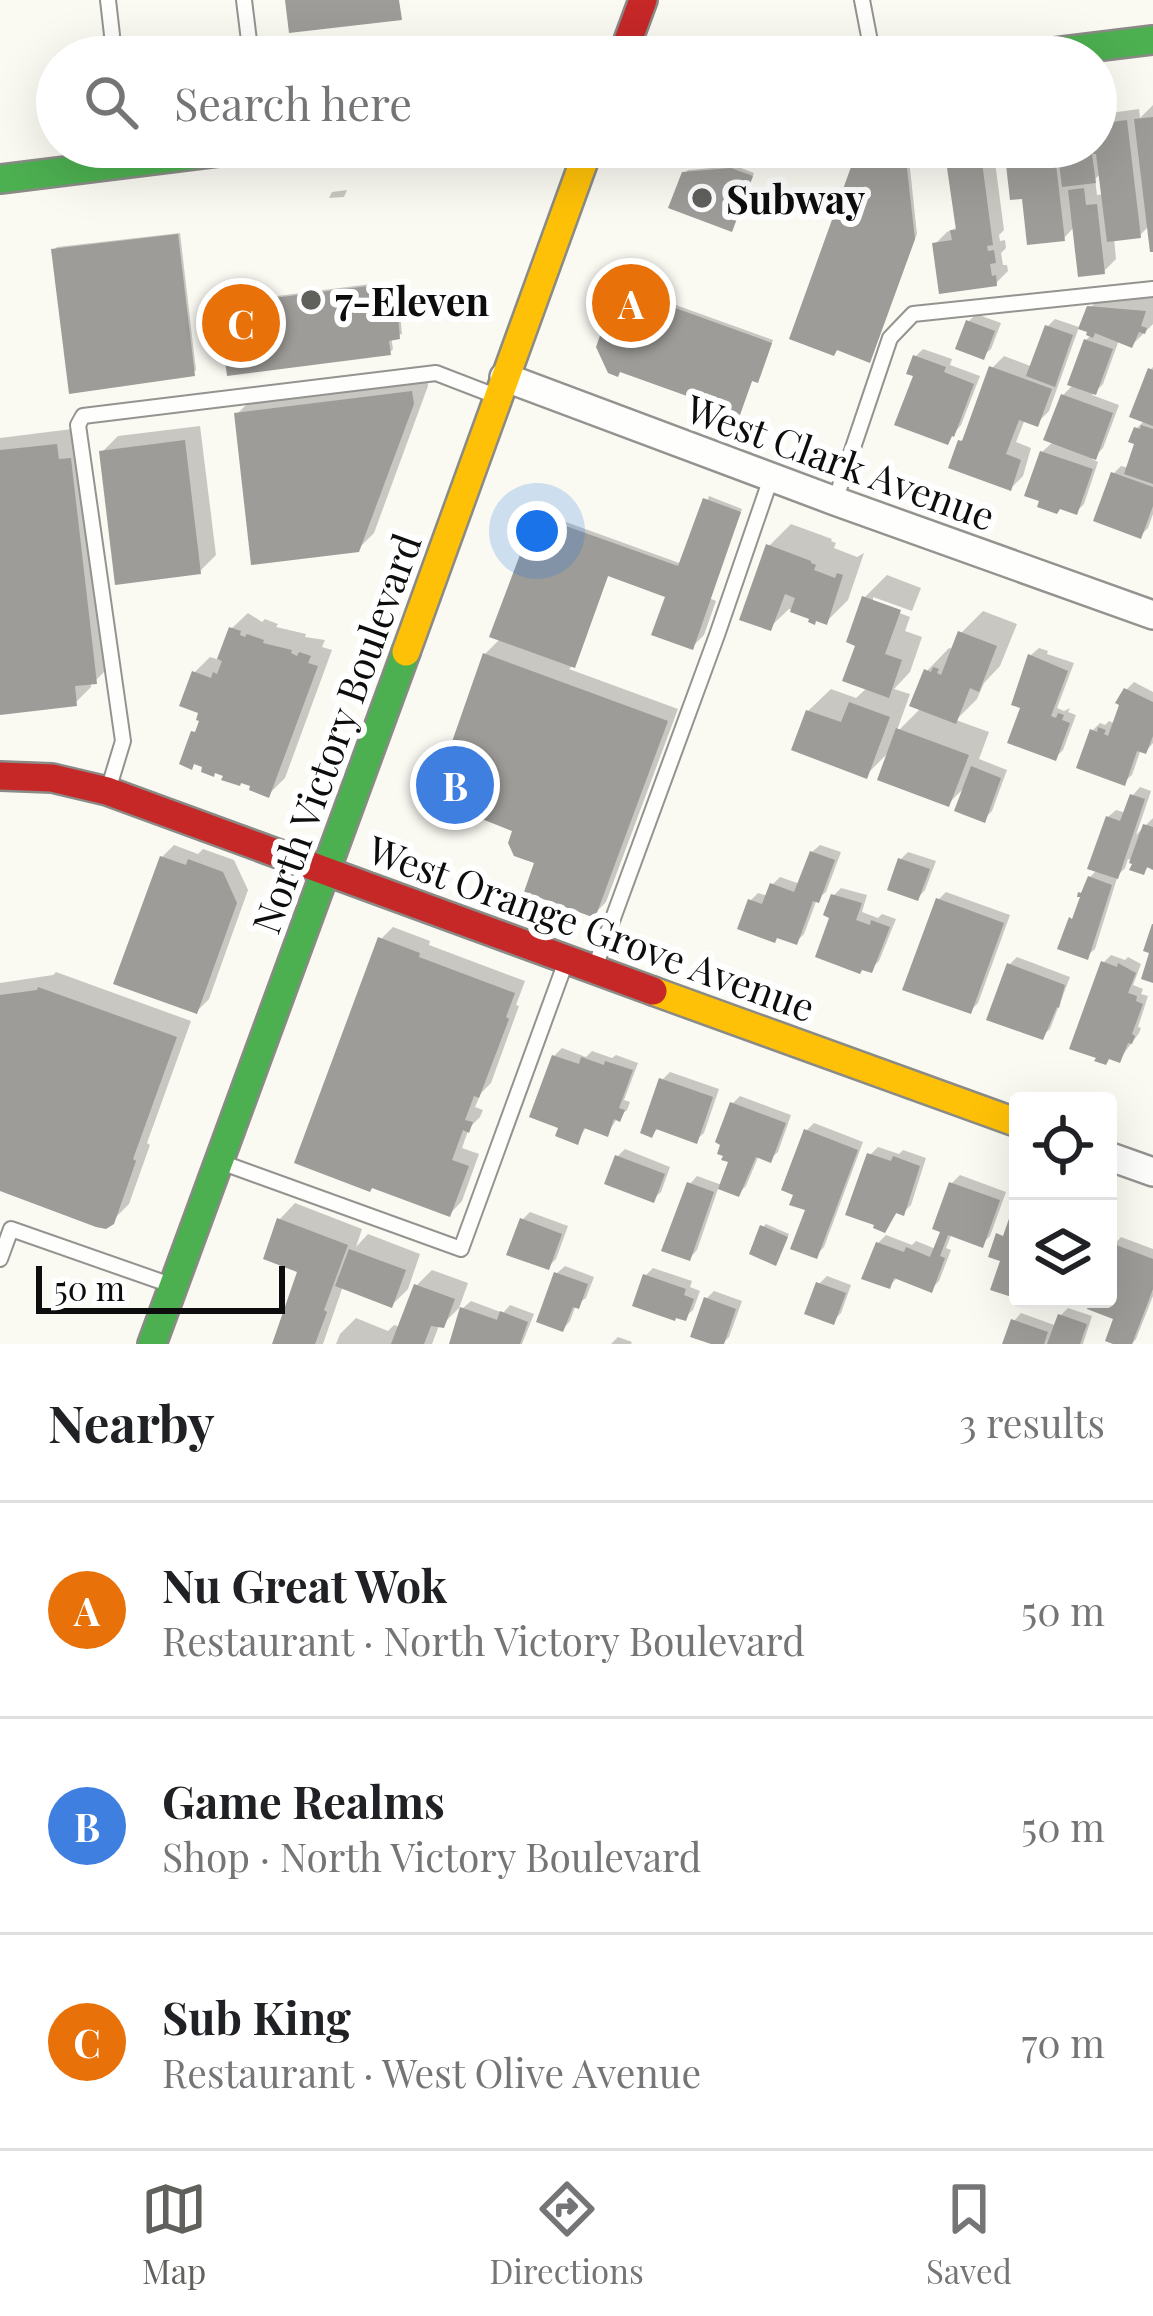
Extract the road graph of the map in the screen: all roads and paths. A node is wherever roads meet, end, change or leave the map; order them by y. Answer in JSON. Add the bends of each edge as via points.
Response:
{"nodes":[{"id":1,"x":108,"y":0,"type":"edge"},
{"id":2,"x":244,"y":0,"type":"edge"},
{"id":3,"x":643,"y":0,"type":"edge"},
{"id":4,"x":862,"y":0,"type":"edge"},
{"id":5,"x":112,"y":35,"type":"dead end"},
{"id":6,"x":248,"y":36,"type":"edge"},
{"id":7,"x":630,"y":36,"type":"edge"},
{"id":8,"x":869,"y":36,"type":"edge"},
{"id":9,"x":1153,"y":40,"type":"edge"},
{"id":10,"x":1117,"y":44,"type":"edge"},
{"id":11,"x":82,"y":168,"type":"edge"},
{"id":12,"x":581,"y":168,"type":"edge"},
{"id":13,"x":0,"y":178,"type":"edge"},
{"id":14,"x":1153,"y":289,"type":"edge"},
{"id":15,"x":501,"y":387,"type":"junction"},
{"id":16,"x":771,"y":478,"type":"junction"},
{"id":17,"x":835,"y":501,"type":"junction"},
{"id":18,"x":1153,"y":615,"type":"edge"},
{"id":19,"x":0,"y":776,"type":"edge"},
{"id":20,"x":107,"y":790,"type":"junction"},
{"id":21,"x":327,"y":871,"type":"junction"},
{"id":22,"x":566,"y":959,"type":"junction"},
{"id":23,"x":594,"y":970,"type":"junction"},
{"id":24,"x":1009,"y":1120,"type":"edge"},
{"id":25,"x":1117,"y":1159,"type":"edge"},
{"id":26,"x":218,"y":1161,"type":"junction"},
{"id":27,"x":1153,"y":1172,"type":"edge"},
{"id":28,"x":0,"y":1259,"type":"edge"},
{"id":29,"x":173,"y":1286,"type":"junction"},
{"id":30,"x":152,"y":1344,"type":"edge"}],
"edges":[{"from":1,"to":5,"type":"lane"},
{"from":2,"to":6,"type":"lane"},
{"from":3,"to":7,"type":"main road"},
{"from":4,"to":8,"type":"lane"},
{"from":9,"to":10,"type":"main road"},
{"from":11,"to":13,"type":"main road"},
{"from":12,"to":15,"type":"main road","name":"North Victory Boulevard"},
{"from":14,"to":17,"type":"lane","via":[[913,314],[890,338]]},
{"from":15,"to":16,"type":"street","name":"West Clark Avenue"},
{"from":15,"to":20,"type":"lane","via":[[436,373],[83,416],[78,425],[123,741]]},
{"from":15,"to":21,"type":"main road","name":"North Victory Boulevard"},
{"from":16,"to":17,"type":"street","name":"West Clark Avenue"},
{"from":16,"to":23,"type":"lane"},
{"from":17,"to":18,"type":"street","name":"West Clark Avenue"},
{"from":19,"to":20,"type":"main road","name":"West Orange Grove Avenue"},
{"from":20,"to":21,"type":"main road","name":"West Orange Grove Avenue"},
{"from":21,"to":22,"type":"main road","name":"West Orange Grove Avenue"},
{"from":21,"to":26,"type":"main road","name":"North Victory Boulevard"},
{"from":22,"to":23,"type":"main road","name":"West Orange Grove Avenue"},
{"from":22,"to":26,"type":"lane","via":[[461,1250]]},
{"from":23,"to":24,"type":"main road","name":"West Orange Grove Avenue"},
{"from":25,"to":27,"type":"street"},
{"from":26,"to":29,"type":"main road","name":"North Victory Boulevard"},
{"from":28,"to":29,"type":"lane","via":[[11,1229]]},
{"from":29,"to":30,"type":"main road","name":"North Victory Boulevard"}]}
